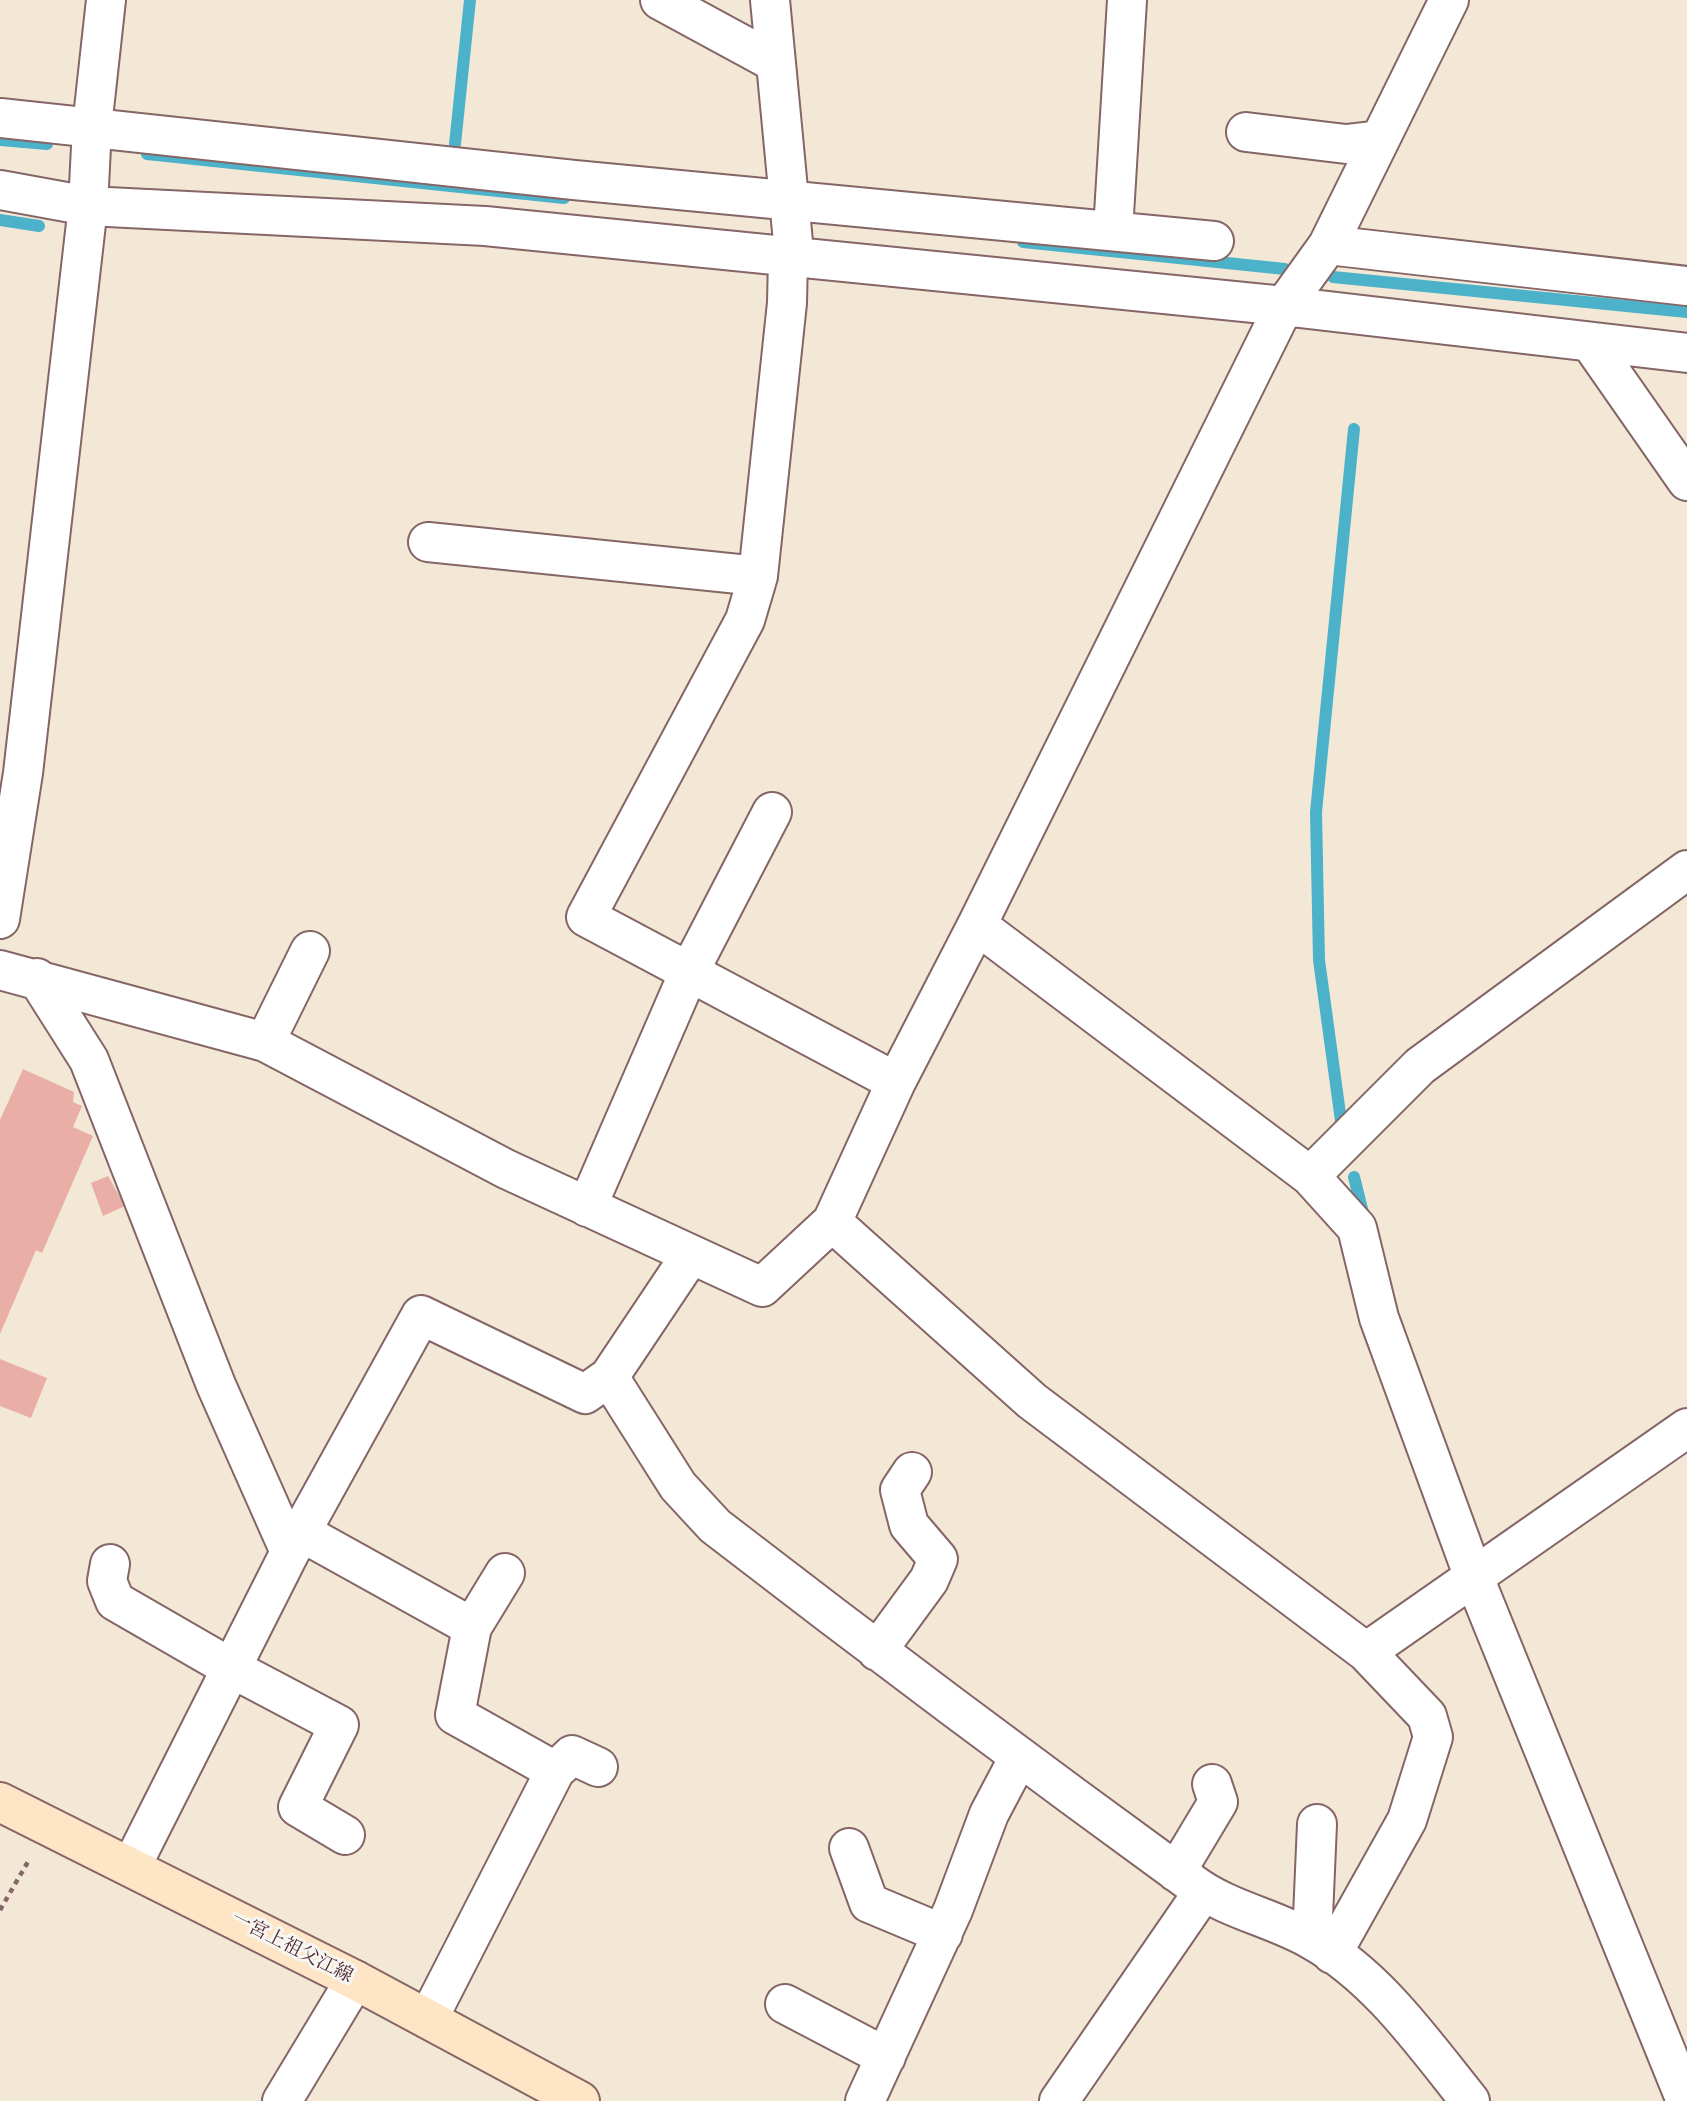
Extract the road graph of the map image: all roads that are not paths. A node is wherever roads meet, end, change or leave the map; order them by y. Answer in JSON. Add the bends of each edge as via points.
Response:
{"nodes":[{"id":1,"x":106,"y":0,"type":"edge"},
{"id":2,"x":660,"y":0,"type":"edge"},
{"id":3,"x":769,"y":0,"type":"edge"},
{"id":4,"x":1127,"y":0,"type":"edge"},
{"id":5,"x":1449,"y":0,"type":"edge"},
{"id":6,"x":775,"y":63,"type":"junction"},
{"id":7,"x":0,"y":118,"type":"edge"},
{"id":8,"x":92,"y":127,"type":"junction"},
{"id":9,"x":1246,"y":132,"type":"dead end"},
{"id":10,"x":1380,"y":140,"type":"junction"},
{"id":11,"x":0,"y":190,"type":"edge"},
{"id":12,"x":789,"y":200,"type":"junction"},
{"id":13,"x":88,"y":206,"type":"junction"},
{"id":14,"x":1113,"y":231,"type":"junction"},
{"id":15,"x":1214,"y":241,"type":"dead end"},
{"id":16,"x":1328,"y":245,"type":"junction"},
{"id":17,"x":788,"y":258,"type":"junction"},
{"id":18,"x":1687,"y":286,"type":"edge"},
{"id":19,"x":1284,"y":306,"type":"junction"},
{"id":20,"x":1590,"y":342,"type":"junction"},
{"id":21,"x":1687,"y":353,"type":"edge"},
{"id":22,"x":1687,"y":481,"type":"edge"},
{"id":23,"x":428,"y":542,"type":"dead end"},
{"id":24,"x":758,"y":576,"type":"junction"},
{"id":25,"x":772,"y":812,"type":"dead end"},
{"id":26,"x":1687,"y":870,"type":"edge"},
{"id":27,"x":0,"y":919,"type":"edge"},
{"id":28,"x":977,"y":925,"type":"junction"},
{"id":29,"x":310,"y":951,"type":"dead end"},
{"id":30,"x":0,"y":970,"type":"edge"},
{"id":31,"x":689,"y":972,"type":"junction"},
{"id":32,"x":37,"y":978,"type":"junction"},
{"id":33,"x":265,"y":1042,"type":"junction"},
{"id":34,"x":896,"y":1082,"type":"junction"},
{"id":35,"x":1310,"y":1176,"type":"junction"},
{"id":36,"x":587,"y":1207,"type":"junction"},
{"id":37,"x":832,"y":1222,"type":"junction"},
{"id":38,"x":690,"y":1256,"type":"junction"},
{"id":39,"x":609,"y":1377,"type":"junction"},
{"id":40,"x":1687,"y":1428,"type":"edge"},
{"id":41,"x":912,"y":1472,"type":"dead end"},
{"id":42,"x":295,"y":1542,"type":"junction"},
{"id":43,"x":110,"y":1564,"type":"dead end"},
{"id":44,"x":505,"y":1573,"type":"dead end"},
{"id":45,"x":1473,"y":1575,"type":"junction"},
{"id":46,"x":472,"y":1627,"type":"junction"},
{"id":47,"x":877,"y":1651,"type":"junction"},
{"id":48,"x":1366,"y":1652,"type":"junction"},
{"id":49,"x":231,"y":1668,"type":"junction"},
{"id":50,"x":1018,"y":1759,"type":"junction"},
{"id":51,"x":598,"y":1767,"type":"dead end"},
{"id":52,"x":555,"y":1771,"type":"junction"},
{"id":53,"x":1212,"y":1784,"type":"dead end"},
{"id":54,"x":0,"y":1802,"type":"edge"},
{"id":55,"x":1317,"y":1824,"type":"dead end"},
{"id":56,"x":345,"y":1835,"type":"dead end"},
{"id":57,"x":849,"y":1848,"type":"dead end"},
{"id":58,"x":131,"y":1867,"type":"junction"},
{"id":59,"x":1190,"y":1882,"type":"junction"},
{"id":60,"x":943,"y":1934,"type":"junction"},
{"id":61,"x":1322,"y":1947,"type":"junction"},
{"id":62,"x":355,"y":1980,"type":"junction"},
{"id":63,"x":785,"y":2004,"type":"dead end"},
{"id":64,"x":428,"y":2019,"type":"junction"},
{"id":65,"x":886,"y":2057,"type":"junction"},
{"id":66,"x":566,"y":2097,"type":"edge"},
{"id":67,"x":282,"y":2101,"type":"edge"},
{"id":68,"x":865,"y":2101,"type":"edge"},
{"id":69,"x":1059,"y":2101,"type":"edge"},
{"id":70,"x":1470,"y":2101,"type":"edge"},
{"id":71,"x":1686,"y":2101,"type":"edge"}],
"edges":[{"from":1,"to":8,"type":"street"},
{"from":2,"to":6,"type":"street"},
{"from":3,"to":6,"type":"street"},
{"from":4,"to":14,"type":"street"},
{"from":5,"to":10,"type":"street"},
{"from":6,"to":12,"type":"street"},
{"from":7,"to":8,"type":"street"},
{"from":8,"to":12,"type":"street"},
{"from":8,"to":13,"type":"street"},
{"from":9,"to":10,"type":"street","via":[[1346,144]]},
{"from":10,"to":16,"type":"street"},
{"from":11,"to":13,"type":"street"},
{"from":12,"to":14,"type":"street"},
{"from":12,"to":17,"type":"street","via":[[793,242]]},
{"from":13,"to":17,"type":"street","via":[[485,226]]},
{"from":13,"to":27,"type":"street","via":[[23,773]]},
{"from":14,"to":15,"type":"street"},
{"from":16,"to":18,"type":"street"},
{"from":16,"to":19,"type":"street"},
{"from":17,"to":19,"type":"street"},
{"from":17,"to":24,"type":"street"},
{"from":19,"to":20,"type":"street"},
{"from":19,"to":28,"type":"street"},
{"from":20,"to":21,"type":"street"},
{"from":20,"to":22,"type":"street"},
{"from":23,"to":24,"type":"street"},
{"from":24,"to":31,"type":"street","via":[[745,620],[586,917]]},
{"from":25,"to":31,"type":"street"},
{"from":26,"to":35,"type":"street","via":[[1420,1066]]},
{"from":28,"to":34,"type":"street"},
{"from":28,"to":35,"type":"street"},
{"from":29,"to":33,"type":"street"},
{"from":30,"to":32,"type":"street"},
{"from":31,"to":34,"type":"street"},
{"from":31,"to":36,"type":"street"},
{"from":32,"to":33,"type":"street"},
{"from":32,"to":42,"type":"street","via":[[89,1060],[216,1385]]},
{"from":33,"to":36,"type":"street"},
{"from":34,"to":37,"type":"street"},
{"from":35,"to":45,"type":"street","via":[[1356,1228],[1379,1318]]},
{"from":36,"to":38,"type":"street"},
{"from":37,"to":38,"type":"street","via":[[762,1287]]},
{"from":37,"to":48,"type":"street","via":[[1032,1401]]},
{"from":38,"to":39,"type":"street"},
{"from":39,"to":42,"type":"street","via":[[585,1394],[421,1315]]},
{"from":39,"to":47,"type":"street","via":[[678,1486],[715,1526]]},
{"from":40,"to":45,"type":"street"},
{"from":41,"to":47,"type":"street","via":[[900,1490],[909,1525],[938,1559],[929,1580]]},
{"from":42,"to":46,"type":"street"},
{"from":42,"to":49,"type":"street"},
{"from":43,"to":49,"type":"street","via":[[107,1581],[115,1601]]},
{"from":44,"to":46,"type":"street"},
{"from":45,"to":48,"type":"street"},
{"from":45,"to":71,"type":"street"},
{"from":46,"to":52,"type":"street","via":[[455,1715]]},
{"from":47,"to":50,"type":"street"},
{"from":48,"to":61,"type":"street","via":[[1427,1716],[1433,1737],[1407,1820]]},
{"from":49,"to":56,"type":"street","via":[[339,1725],[298,1807]]},
{"from":49,"to":58,"type":"street"},
{"from":50,"to":59,"type":"street"},
{"from":50,"to":60,"type":"street","via":[[989,1814]]},
{"from":51,"to":52,"type":"street","via":[[572,1755]]},
{"from":52,"to":64,"type":"street"},
{"from":53,"to":59,"type":"street","via":[[1217,1802]]},
{"from":54,"to":58,"type":"main road","name":"一宮上祖父江線"},
{"from":55,"to":61,"type":"street"},
{"from":57,"to":60,"type":"street","via":[[869,1903]]},
{"from":58,"to":62,"type":"main road","name":"一宮上祖父江線"},
{"from":59,"to":61,"type":"street"},
{"from":59,"to":69,"type":"street"},
{"from":60,"to":65,"type":"street"},
{"from":61,"to":70,"type":"street","via":[[1386,1998]]},
{"from":62,"to":64,"type":"main road","name":"一宮上祖父江線"},
{"from":62,"to":67,"type":"street"},
{"from":63,"to":65,"type":"street"},
{"from":64,"to":66,"type":"main road","name":"一宮上祖父江線"},
{"from":65,"to":68,"type":"street"}]}
